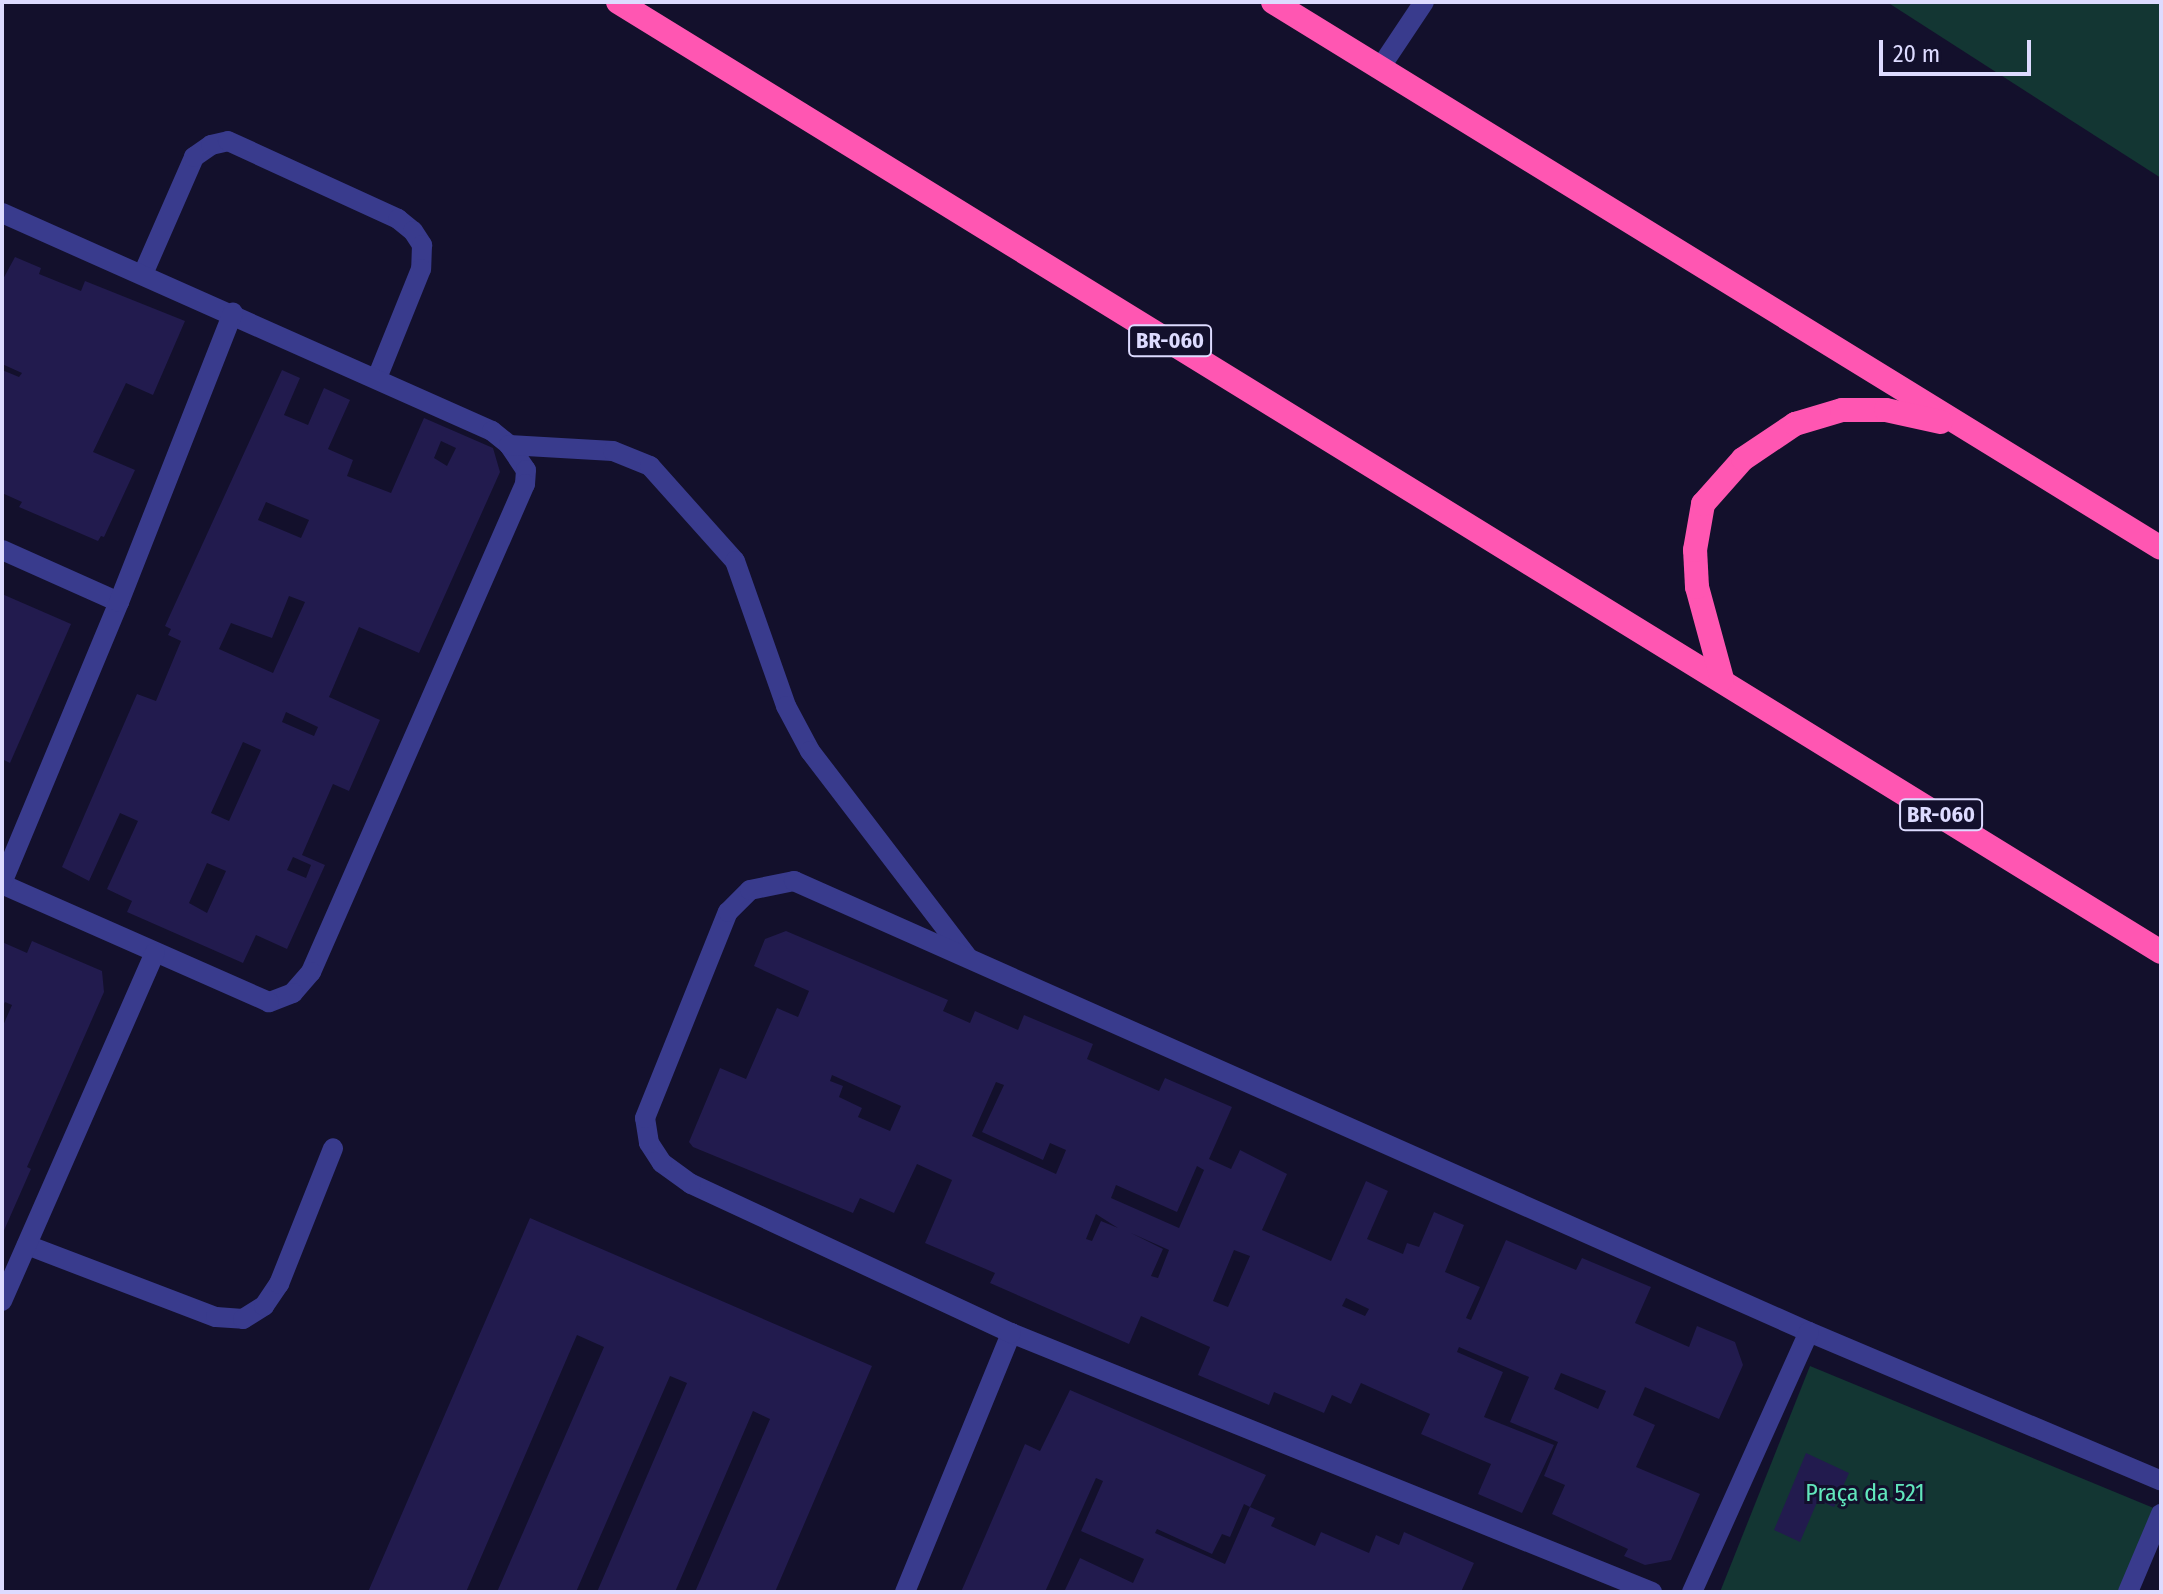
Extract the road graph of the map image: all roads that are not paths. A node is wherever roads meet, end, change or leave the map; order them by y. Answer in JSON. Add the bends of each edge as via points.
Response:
{"nodes":[{"id":1,"x":618,"y":2,"type":"edge"},
{"id":2,"x":1273,"y":2,"type":"edge"},
{"id":3,"x":1424,"y":2,"type":"edge"},
{"id":4,"x":1380,"y":68,"type":"junction"},
{"id":5,"x":2,"y":213,"type":"edge"},
{"id":6,"x":143,"y":274,"type":"junction"},
{"id":7,"x":233,"y":313,"type":"junction"},
{"id":8,"x":377,"y":378,"type":"junction"},
{"id":9,"x":1959,"y":426,"type":"junction"},
{"id":10,"x":509,"y":445,"type":"junction"},
{"id":11,"x":2161,"y":548,"type":"edge"},
{"id":12,"x":2,"y":550,"type":"edge"},
{"id":13,"x":119,"y":602,"type":"junction"},
{"id":14,"x":1722,"y":679,"type":"junction"},
{"id":15,"x":2,"y":884,"type":"edge"},
{"id":16,"x":2161,"y":952,"type":"edge"},
{"id":17,"x":155,"y":953,"type":"junction"},
{"id":18,"x":969,"y":959,"type":"junction"},
{"id":19,"x":333,"y":1148,"type":"dead end"},
{"id":20,"x":27,"y":1245,"type":"junction"},
{"id":21,"x":2,"y":1301,"type":"edge"},
{"id":22,"x":1809,"y":1332,"type":"junction"},
{"id":23,"x":1011,"y":1333,"type":"junction"},
{"id":24,"x":2161,"y":1481,"type":"edge"},
{"id":25,"x":2161,"y":1514,"type":"edge"},
{"id":26,"x":905,"y":1592,"type":"edge"},
{"id":27,"x":1652,"y":1592,"type":"edge"},
{"id":28,"x":1692,"y":1592,"type":"edge"},
{"id":29,"x":2128,"y":1592,"type":"edge"}],
"edges":[{"from":1,"to":14,"type":"highway","number":"BR-060"},
{"from":2,"to":4,"type":"highway"},
{"from":3,"to":4,"type":"street"},
{"from":4,"to":9,"type":"highway"},
{"from":5,"to":6,"type":"street"},
{"from":6,"to":7,"type":"street"},
{"from":6,"to":8,"type":"street","via":[[194,157],[228,141],[398,219],[422,245],[421,269]]},
{"from":7,"to":8,"type":"street"},
{"from":7,"to":13,"type":"street"},
{"from":8,"to":10,"type":"street","via":[[492,431]]},
{"from":9,"to":11,"type":"highway"},
{"from":9,"to":14,"type":"highway","via":[[1886,410],[1842,410],[1795,424],[1743,459],[1703,504],[1695,550],[1697,587]]},
{"from":10,"to":17,"type":"street","via":[[526,470],[525,484],[311,972],[293,993],[269,1002]]},
{"from":10,"to":18,"type":"street","via":[[613,451],[650,466],[735,561],[786,706],[810,751]]},
{"from":12,"to":13,"type":"street"},
{"from":13,"to":15,"type":"street"},
{"from":14,"to":16,"type":"highway","number":"BR-060"},
{"from":15,"to":17,"type":"street"},
{"from":17,"to":20,"type":"street"},
{"from":18,"to":22,"type":"street"},
{"from":18,"to":23,"type":"street","via":[[794,881],[750,890],[728,912],[645,1118],[649,1143],[662,1163],[691,1184]]},
{"from":19,"to":20,"type":"street","via":[[279,1284],[264,1306],[243,1319],[216,1317]]},
{"from":20,"to":21,"type":"street"},
{"from":22,"to":24,"type":"street"},
{"from":22,"to":28,"type":"street"},
{"from":23,"to":26,"type":"street"},
{"from":23,"to":27,"type":"street"},
{"from":25,"to":29,"type":"street"}]}
